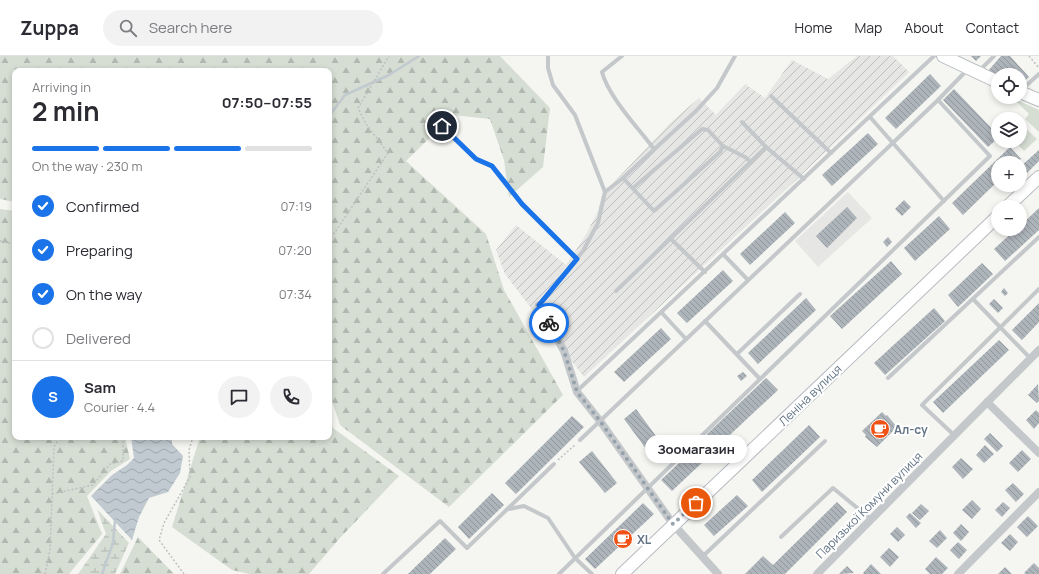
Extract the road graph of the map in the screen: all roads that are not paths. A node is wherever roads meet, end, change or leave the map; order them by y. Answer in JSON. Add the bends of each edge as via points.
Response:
{"nodes":[{"id":1,"x":548,"y":56,"type":"edge"},
{"id":2,"x":622,"y":56,"type":"edge"},
{"id":3,"x":735,"y":56,"type":"edge"},
{"id":4,"x":934,"y":56,"type":"edge"},
{"id":5,"x":943,"y":56,"type":"edge"},
{"id":6,"x":994,"y":56,"type":"edge"},
{"id":7,"x":973,"y":71,"type":"junction"},
{"id":8,"x":1039,"y":74,"type":"edge"},
{"id":9,"x":991,"y":79,"type":"edge"},
{"id":10,"x":1027,"y":85,"type":"edge"},
{"id":11,"x":1027,"y":94,"type":"edge"},
{"id":12,"x":772,"y":96,"type":"dead end"},
{"id":13,"x":938,"y":100,"type":"junction"},
{"id":14,"x":1039,"y":100,"type":"edge"},
{"id":15,"x":870,"y":117,"type":"junction"},
{"id":16,"x":742,"y":122,"type":"dead end"},
{"id":17,"x":442,"y":126,"type":"dead end"},
{"id":18,"x":893,"y":143,"type":"junction"},
{"id":19,"x":723,"y":146,"type":"junction"},
{"id":20,"x":766,"y":147,"type":"junction"},
{"id":21,"x":654,"y":149,"type":"junction"},
{"id":22,"x":831,"y":153,"type":"junction"},
{"id":23,"x":751,"y":162,"type":"junction"},
{"id":24,"x":1039,"y":177,"type":"edge"},
{"id":25,"x":623,"y":178,"type":"junction"},
{"id":26,"x":804,"y":180,"type":"junction"},
{"id":27,"x":633,"y":188,"type":"junction"},
{"id":28,"x":605,"y":192,"type":"junction"},
{"id":29,"x":1014,"y":200,"type":"edge"},
{"id":30,"x":944,"y":201,"type":"junction"},
{"id":31,"x":991,"y":223,"type":"edge"},
{"id":32,"x":671,"y":238,"type":"junction"},
{"id":33,"x":1039,"y":238,"type":"edge"},
{"id":34,"x":724,"y":254,"type":"junction"},
{"id":35,"x":577,"y":259,"type":"junction"},
{"id":36,"x":705,"y":272,"type":"junction"},
{"id":37,"x":748,"y":280,"type":"junction"},
{"id":38,"x":1039,"y":289,"type":"edge"},
{"id":39,"x":616,"y":291,"type":"dead end"},
{"id":40,"x":800,"y":294,"type":"dead end"},
{"id":41,"x":973,"y":299,"type":"junction"},
{"id":42,"x":539,"y":305,"type":"joint"},
{"id":43,"x":662,"y":313,"type":"junction"},
{"id":44,"x":705,"y":321,"type":"junction"},
{"id":45,"x":1000,"y":327,"type":"junction"},
{"id":46,"x":686,"y":339,"type":"junction"},
{"id":47,"x":1039,"y":350,"type":"edge"},
{"id":48,"x":737,"y":354,"type":"junction"},
{"id":49,"x":1031,"y":358,"type":"junction"},
{"id":50,"x":888,"y":378,"type":"dead end"},
{"id":51,"x":760,"y":379,"type":"junction"},
{"id":52,"x":577,"y":392,"type":"junction"},
{"id":53,"x":987,"y":402,"type":"junction"},
{"id":54,"x":600,"y":421,"type":"junction"},
{"id":55,"x":954,"y":435,"type":"junction"},
{"id":56,"x":580,"y":440,"type":"road end"},
{"id":57,"x":825,"y":441,"type":"dead end"},
{"id":58,"x":1039,"y":453,"type":"edge"},
{"id":59,"x":554,"y":464,"type":"road end"},
{"id":60,"x":647,"y":487,"type":"junction"},
{"id":61,"x":1039,"y":492,"type":"edge"},
{"id":62,"x":508,"y":509,"type":"junction"},
{"id":63,"x":873,"y":520,"type":"junction"},
{"id":64,"x":673,"y":524,"type":"junction"},
{"id":65,"x":781,"y":537,"type":"dead end"},
{"id":66,"x":702,"y":557,"type":"junction"},
{"id":67,"x":576,"y":558,"type":"junction"},
{"id":68,"x":383,"y":574,"type":"edge"},
{"id":69,"x":559,"y":574,"type":"edge"},
{"id":70,"x":592,"y":574,"type":"edge"},
{"id":71,"x":622,"y":574,"type":"edge"},
{"id":72,"x":718,"y":574,"type":"edge"},
{"id":73,"x":817,"y":574,"type":"edge"},
{"id":74,"x":958,"y":574,"type":"edge"}],
"edges":[{"from":1,"to":28,"type":"lane","via":[[548,68],[553,85],[576,115]]},
{"from":2,"to":21,"type":"lane","via":[[602,72],[604,81]]},
{"from":3,"to":21,"type":"lane","via":[[717,88]]},
{"from":4,"to":15,"type":"lane"},
{"from":5,"to":7,"type":"main road"},
{"from":6,"to":7,"type":"lane"},
{"from":7,"to":9,"type":"main road"},
{"from":7,"to":13,"type":"lane"},
{"from":8,"to":10,"type":"lane"},
{"from":11,"to":14,"type":"main road"},
{"from":12,"to":22,"type":"lane"},
{"from":13,"to":18,"type":"lane"},
{"from":13,"to":30,"type":"lane","via":[[990,156]]},
{"from":15,"to":18,"type":"lane"},
{"from":15,"to":22,"type":"lane"},
{"from":16,"to":20,"type":"lane"},
{"from":17,"to":35,"type":"lane","via":[[476,159],[492,166],[522,204]]},
{"from":18,"to":30,"type":"lane"},
{"from":18,"to":37,"type":"lane"},
{"from":19,"to":23,"type":"lane"},
{"from":19,"to":27,"type":"lane","via":[[708,130],[702,129]]},
{"from":19,"to":27,"type":"lane","via":[[720,152],[654,211]]},
{"from":20,"to":23,"type":"lane"},
{"from":20,"to":26,"type":"lane"},
{"from":21,"to":25,"type":"lane"},
{"from":22,"to":26,"type":"lane"},
{"from":23,"to":32,"type":"lane"},
{"from":24,"to":29,"type":"main road"},
{"from":25,"to":27,"type":"lane"},
{"from":25,"to":28,"type":"lane"},
{"from":26,"to":34,"type":"lane"},
{"from":28,"to":35,"type":"lane","via":[[598,223],[584,251]]},
{"from":30,"to":51,"type":"lane"},
{"from":31,"to":64,"type":"main road","name":"Леніна вулиця"},
{"from":32,"to":36,"type":"lane"},
{"from":32,"to":39,"type":"lane"},
{"from":33,"to":41,"type":"lane"},
{"from":34,"to":36,"type":"lane"},
{"from":34,"to":37,"type":"lane"},
{"from":35,"to":42,"type":"lane"},
{"from":36,"to":43,"type":"lane"},
{"from":37,"to":44,"type":"lane"},
{"from":38,"to":45,"type":"lane"},
{"from":40,"to":48,"type":"lane"},
{"from":41,"to":45,"type":"lane"},
{"from":41,"to":50,"type":"lane"},
{"from":42,"to":52,"type":"street","via":[[564,351]]},
{"from":43,"to":46,"type":"lane"},
{"from":43,"to":52,"type":"lane"},
{"from":44,"to":46,"type":"lane"},
{"from":44,"to":48,"type":"lane"},
{"from":45,"to":49,"type":"lane"},
{"from":45,"to":55,"type":"lane","via":[[922,405]]},
{"from":46,"to":54,"type":"lane"},
{"from":47,"to":49,"type":"street","name":"Паризької Комуни вулиця"},
{"from":48,"to":51,"type":"lane"},
{"from":49,"to":53,"type":"street","name":"Паризької Комуни вулиця"},
{"from":51,"to":60,"type":"lane"},
{"from":52,"to":54,"type":"street"},
{"from":53,"to":55,"type":"street","name":"Паризької Комуни вулиця"},
{"from":53,"to":58,"type":"street"},
{"from":54,"to":56,"type":"lane"},
{"from":54,"to":60,"type":"street"},
{"from":55,"to":63,"type":"street","name":"Паризької Комуни вулиця"},
{"from":57,"to":66,"type":"lane"},
{"from":59,"to":62,"type":"lane"},
{"from":60,"to":64,"type":"street"},
{"from":60,"to":67,"type":"lane"},
{"from":61,"to":74,"type":"street"},
{"from":62,"to":67,"type":"lane","via":[[524,506],[548,518]]},
{"from":62,"to":68,"type":"lane","via":[[467,548],[440,521]]},
{"from":63,"to":65,"type":"lane","via":[[833,488]]},
{"from":63,"to":73,"type":"street","name":"Паризької Комуни вулиця"},
{"from":64,"to":66,"type":"street"},
{"from":64,"to":71,"type":"main road","name":"Леніна вулиця"},
{"from":66,"to":72,"type":"street"},
{"from":67,"to":69,"type":"lane"},
{"from":67,"to":70,"type":"lane"}]}
